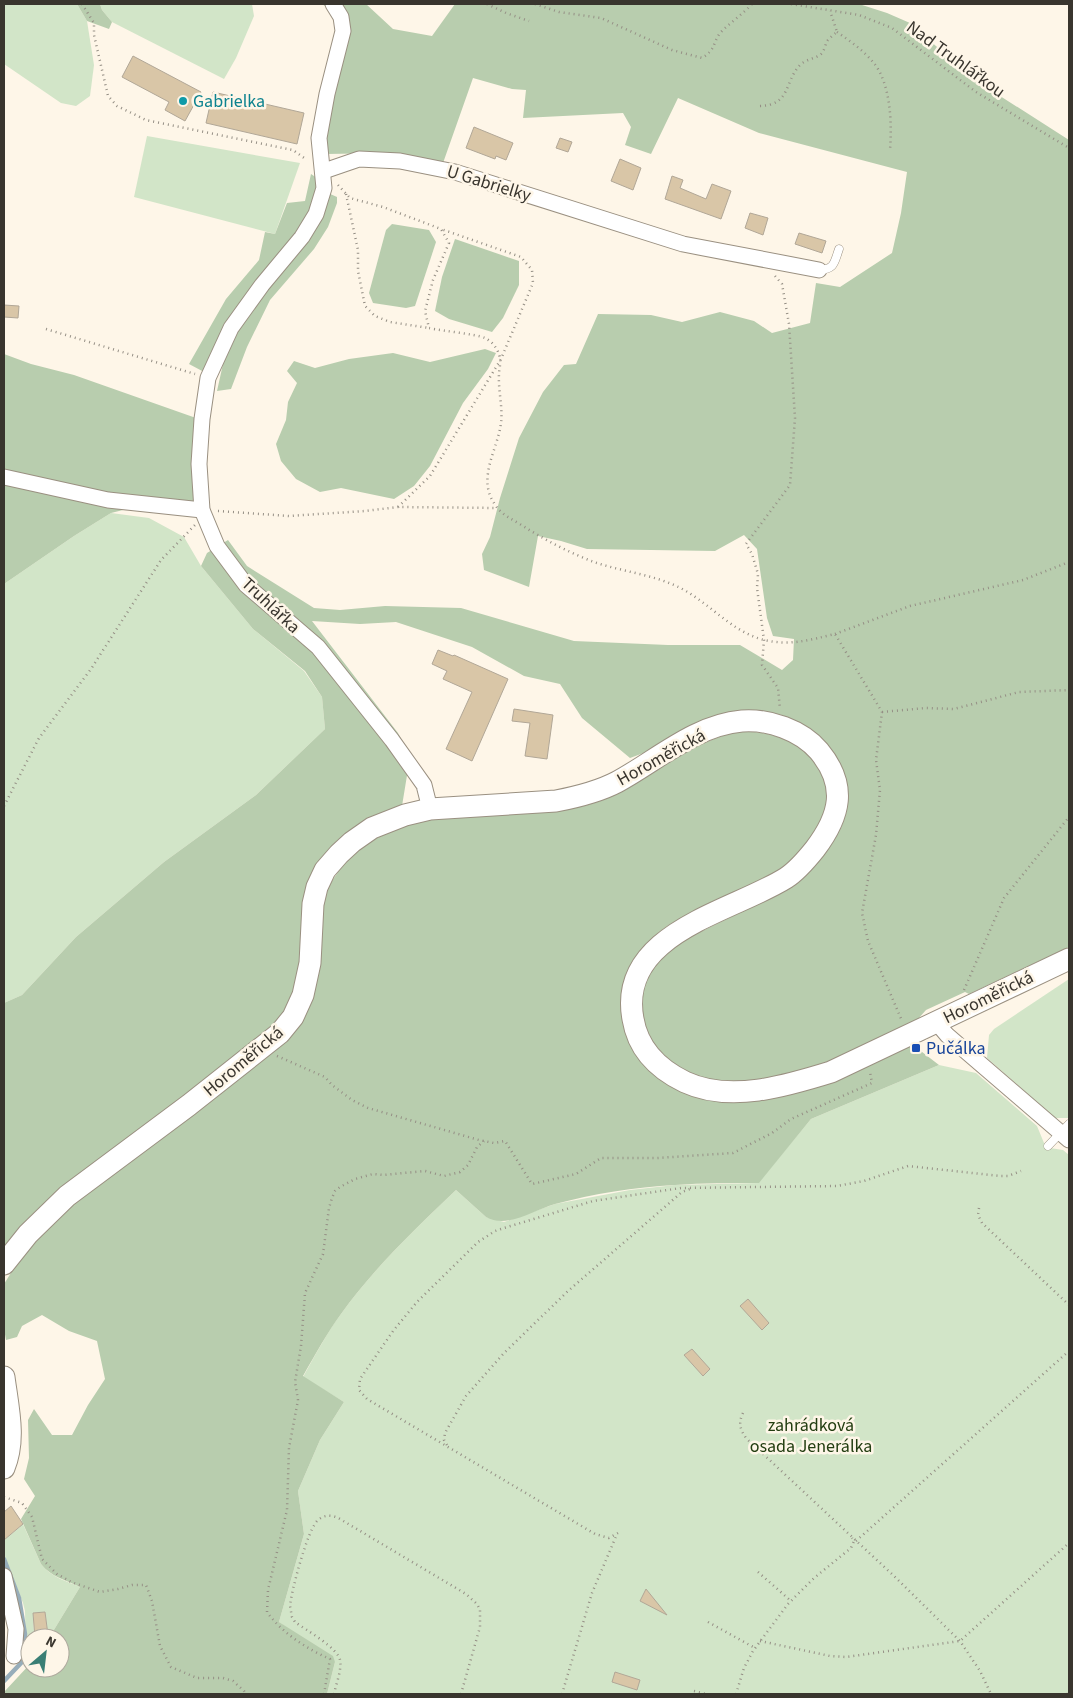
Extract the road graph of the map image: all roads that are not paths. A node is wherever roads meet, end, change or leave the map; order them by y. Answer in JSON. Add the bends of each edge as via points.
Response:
{"nodes":[{"id":1,"x":333,"y":4,"type":"edge"},
{"id":2,"x":324,"y":171,"type":"junction"},
{"id":3,"x":839,"y":249,"type":"dead end"},
{"id":4,"x":819,"y":270,"type":"joint"},
{"id":5,"x":4,"y":476,"type":"edge"},
{"id":6,"x":202,"y":510,"type":"junction"},
{"id":7,"x":430,"y":809,"type":"junction"},
{"id":8,"x":1069,"y":959,"type":"edge"},
{"id":9,"x":936,"y":1022,"type":"junction"},
{"id":10,"x":1066,"y":1132,"type":"edge"},
{"id":11,"x":1048,"y":1146,"type":"dead end"},
{"id":12,"x":4,"y":1264,"type":"edge"},
{"id":13,"x":4,"y":1377,"type":"edge"},
{"id":14,"x":4,"y":1468,"type":"edge"},
{"id":15,"x":4,"y":1576,"type":"edge"},
{"id":16,"x":14,"y":1656,"type":"dead end"}],
"edges":[{"from":1,"to":2,"type":"street","via":[[341,17],[343,31],[319,138]]},
{"from":2,"to":4,"type":"street","name":"U Gabrielky","via":[[359,159],[428,166],[683,244]]},
{"from":2,"to":6,"type":"street","name":"Truhlářka","via":[[324,188],[316,214],[232,328],[208,378],[199,464]]},
{"from":3,"to":4,"type":"lane","via":[[831,267]]},
{"from":5,"to":6,"type":"street","via":[[108,500]]},
{"from":6,"to":7,"type":"street","name":"Truhlářka","via":[[217,546],[246,586],[318,647],[392,740],[424,785]]},
{"from":7,"to":9,"type":"main road","name":"Horoměřická","via":[[577,797],[598,791],[692,737],[722,725],[741,721],[779,725],[813,745],[825,759],[837,792],[837,808],[832,823],[807,859],[788,877],[677,932],[650,954],[632,990],[631,1012],[638,1037],[651,1058],[675,1077],[692,1086],[738,1091],[782,1086],[831,1072]]},
{"from":7,"to":12,"type":"main road","name":"Horoměřická","via":[[372,828],[339,854],[325,870],[313,904],[310,963],[303,995],[293,1017],[280,1033],[67,1196],[28,1234]]},
{"from":8,"to":9,"type":"main road","name":"Horoměřická"},
{"from":9,"to":10,"type":"street","via":[[947,1035]]},
{"from":10,"to":11,"type":"lane"},
{"from":13,"to":14,"type":"main road","via":[[11,1440]]},
{"from":15,"to":16,"type":"street","via":[[16,1629]]}]}
